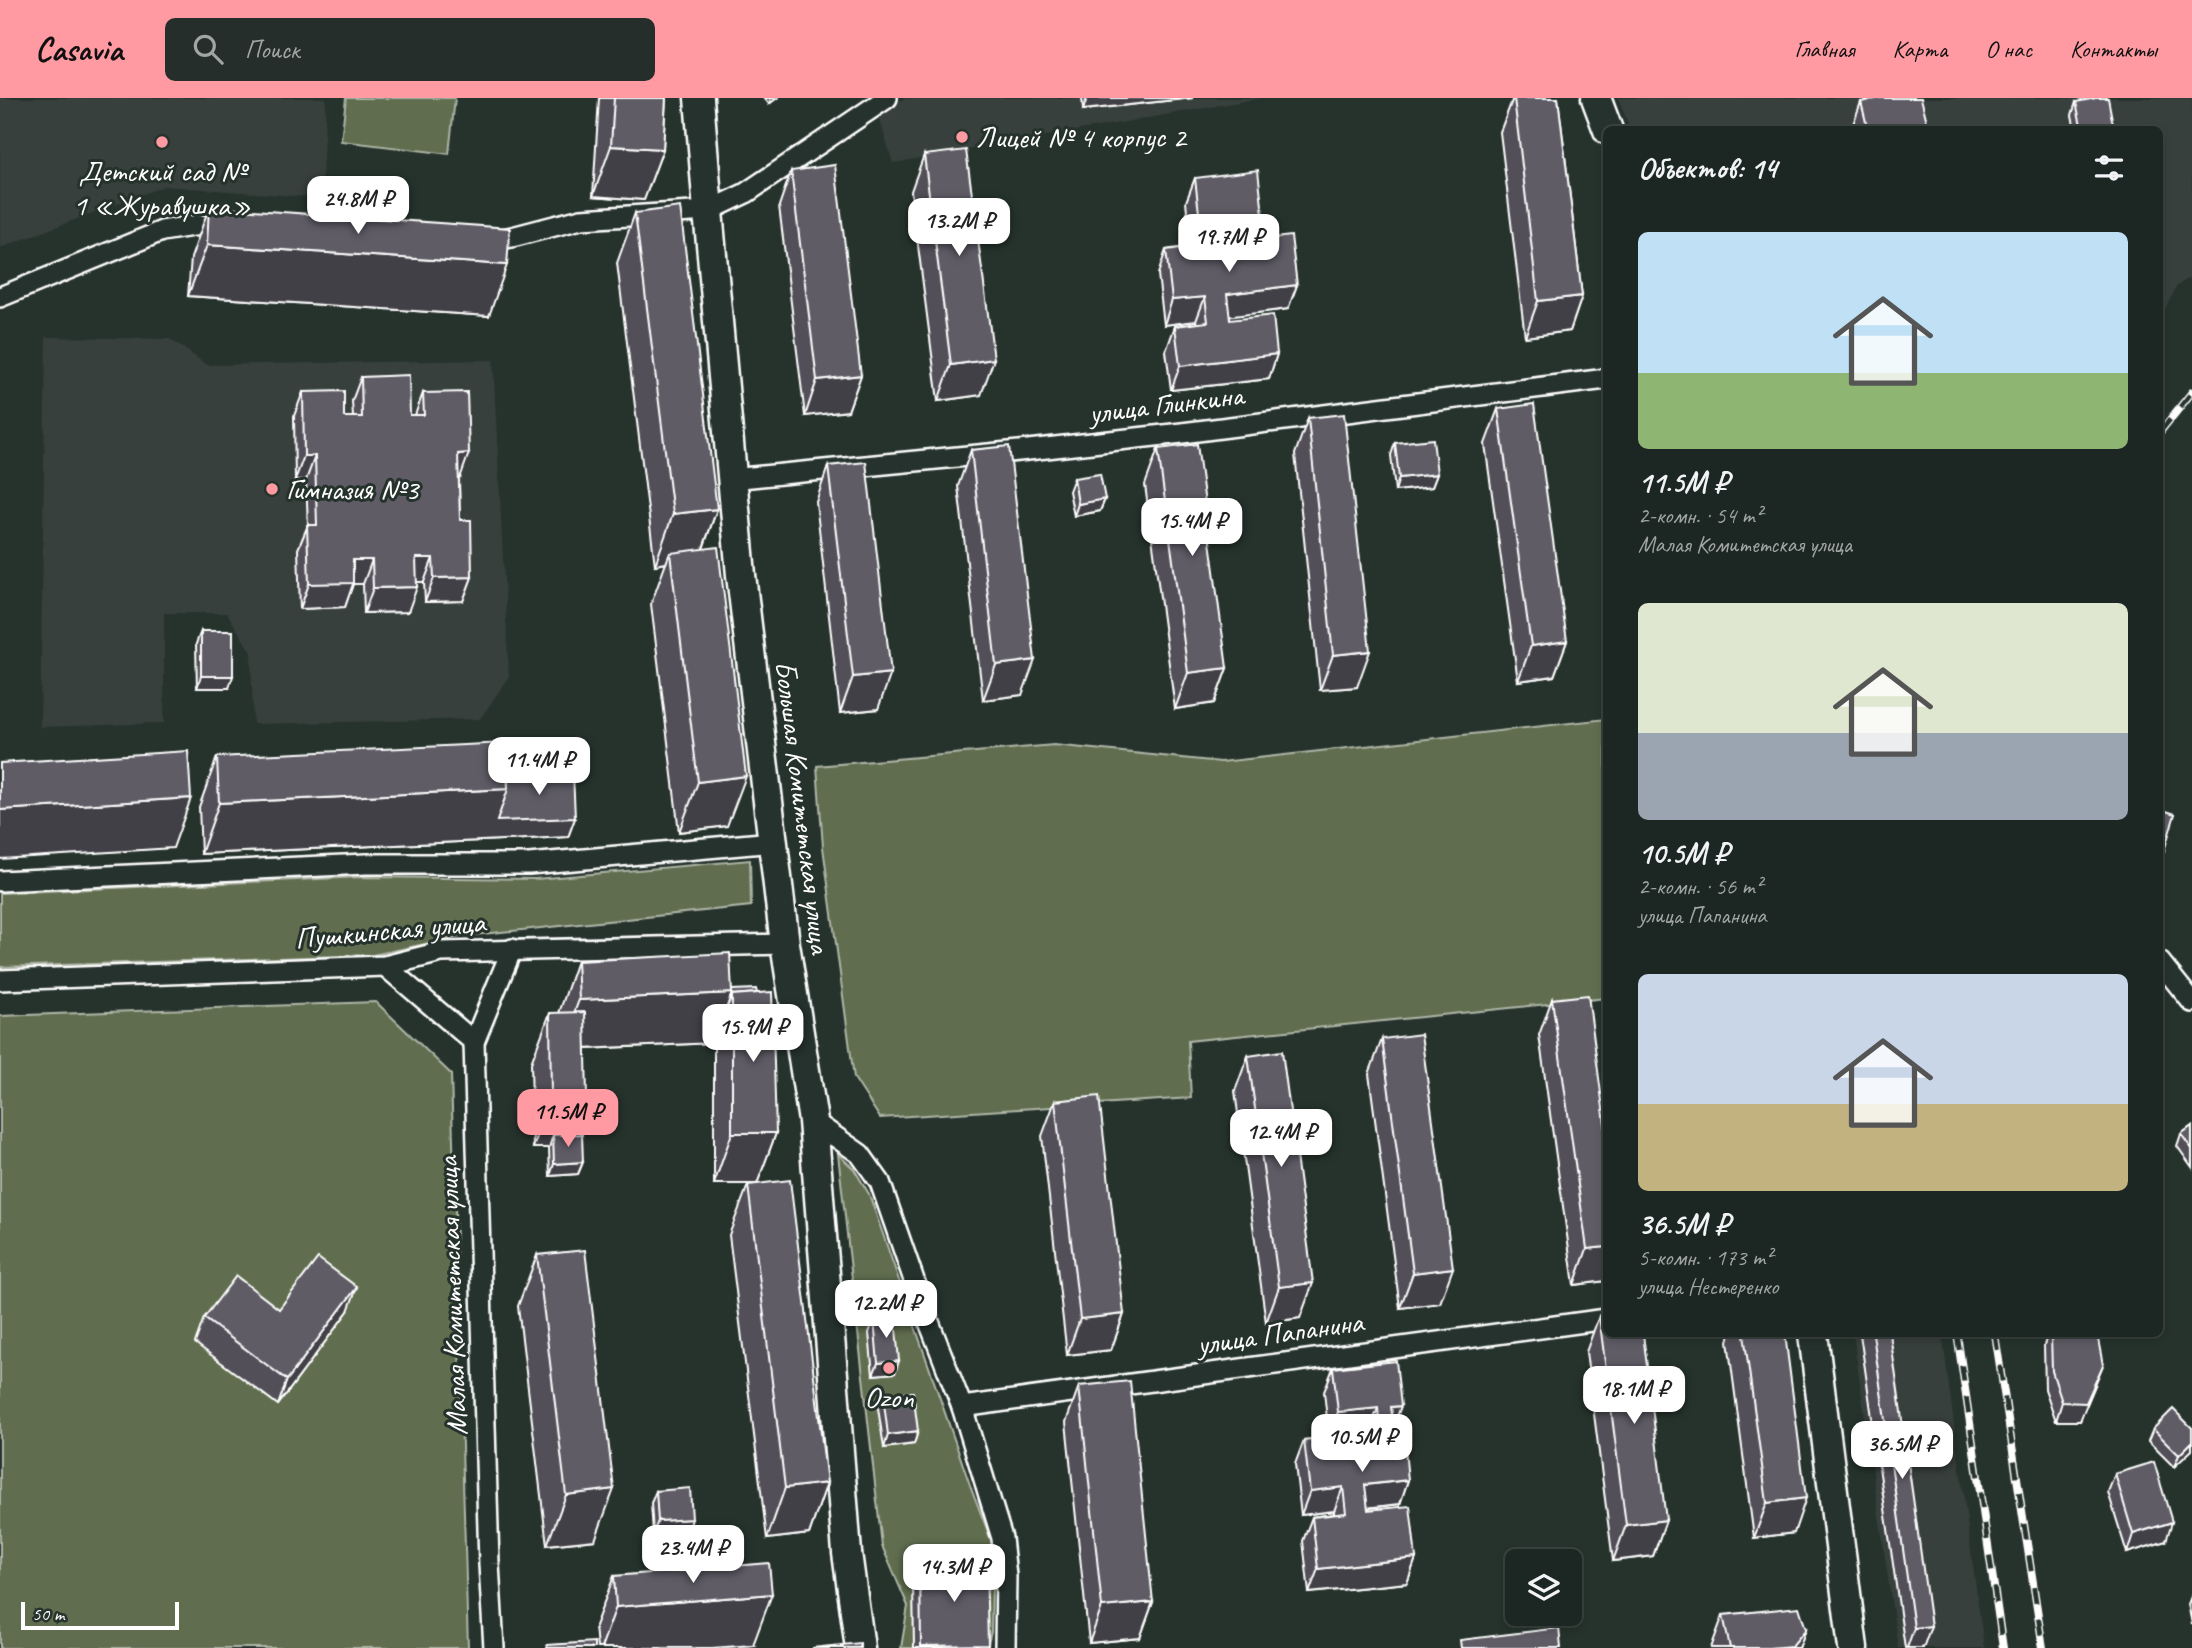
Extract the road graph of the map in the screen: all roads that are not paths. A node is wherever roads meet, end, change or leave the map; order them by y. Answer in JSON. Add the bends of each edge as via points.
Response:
{"nodes":[{"id":1,"x":699,"y":98,"type":"edge"},
{"id":2,"x":887,"y":98,"type":"edge"},
{"id":3,"x":1596,"y":98,"type":"edge"},
{"id":4,"x":1606,"y":126,"type":"edge"},
{"id":5,"x":708,"y":211,"type":"junction"},
{"id":6,"x":250,"y":228,"type":"edge"},
{"id":7,"x":470,"y":245,"type":"edge"},
{"id":8,"x":0,"y":297,"type":"edge"},
{"id":9,"x":1603,"y":379,"type":"edge"},
{"id":10,"x":731,"y":479,"type":"junction"},
{"id":11,"x":773,"y":842,"type":"junction"},
{"id":12,"x":0,"y":881,"type":"edge"},
{"id":13,"x":785,"y":944,"type":"junction"},
{"id":14,"x":512,"y":949,"type":"junction"},
{"id":15,"x":385,"y":966,"type":"junction"},
{"id":16,"x":2163,"y":966,"type":"edge"},
{"id":17,"x":0,"y":980,"type":"edge"},
{"id":18,"x":2192,"y":1002,"type":"edge"},
{"id":19,"x":474,"y":1042,"type":"junction"},
{"id":20,"x":813,"y":1121,"type":"junction"},
{"id":21,"x":1603,"y":1319,"type":"edge"},
{"id":22,"x":1813,"y":1337,"type":"edge"},
{"id":23,"x":962,"y":1408,"type":"junction"},
{"id":24,"x":494,"y":1648,"type":"edge"},
{"id":25,"x":860,"y":1648,"type":"edge"},
{"id":26,"x":1005,"y":1648,"type":"edge"},
{"id":27,"x":1853,"y":1648,"type":"edge"}],
"edges":[{"from":1,"to":5,"type":"street","name":"Большая Комитетская улица"},
{"from":2,"to":5,"type":"street","via":[[746,193]]},
{"from":3,"to":4,"type":"street"},
{"from":5,"to":7,"type":"street","via":[[581,219]]},
{"from":5,"to":10,"type":"street","name":"Большая Комитетская улица"},
{"from":6,"to":8,"type":"street","via":[[199,225],[162,231]]},
{"from":9,"to":10,"type":"street","name":"улица Глинкина","via":[[1182,433]]},
{"from":10,"to":11,"type":"street","name":"Большая Комитетская улица"},
{"from":11,"to":12,"type":"street","name":"Пушкинская улица","via":[[529,864],[366,864]]},
{"from":11,"to":13,"type":"street","name":"Большая Комитетская улица"},
{"from":13,"to":14,"type":"street","name":"Пушкинская улица"},
{"from":13,"to":20,"type":"street","name":"Большая Комитетская улица"},
{"from":14,"to":15,"type":"street","name":"Пушкинская улица","via":[[441,952]]},
{"from":14,"to":19,"type":"street","name":"Малая Комитетская улица"},
{"from":15,"to":17,"type":"street","name":"Пушкинская улица"},
{"from":15,"to":19,"type":"street"},
{"from":16,"to":18,"type":"street"},
{"from":19,"to":24,"type":"street","name":"Малая Комитетская улица"},
{"from":20,"to":23,"type":"street","via":[[860,1154],[880,1182]]},
{"from":20,"to":25,"type":"street","name":"Большая Комитетская улица","via":[[847,1553]]},
{"from":21,"to":23,"type":"street","name":"улица Папанина"},
{"from":22,"to":27,"type":"street"},
{"from":23,"to":26,"type":"street","via":[[1002,1538]]}]}
